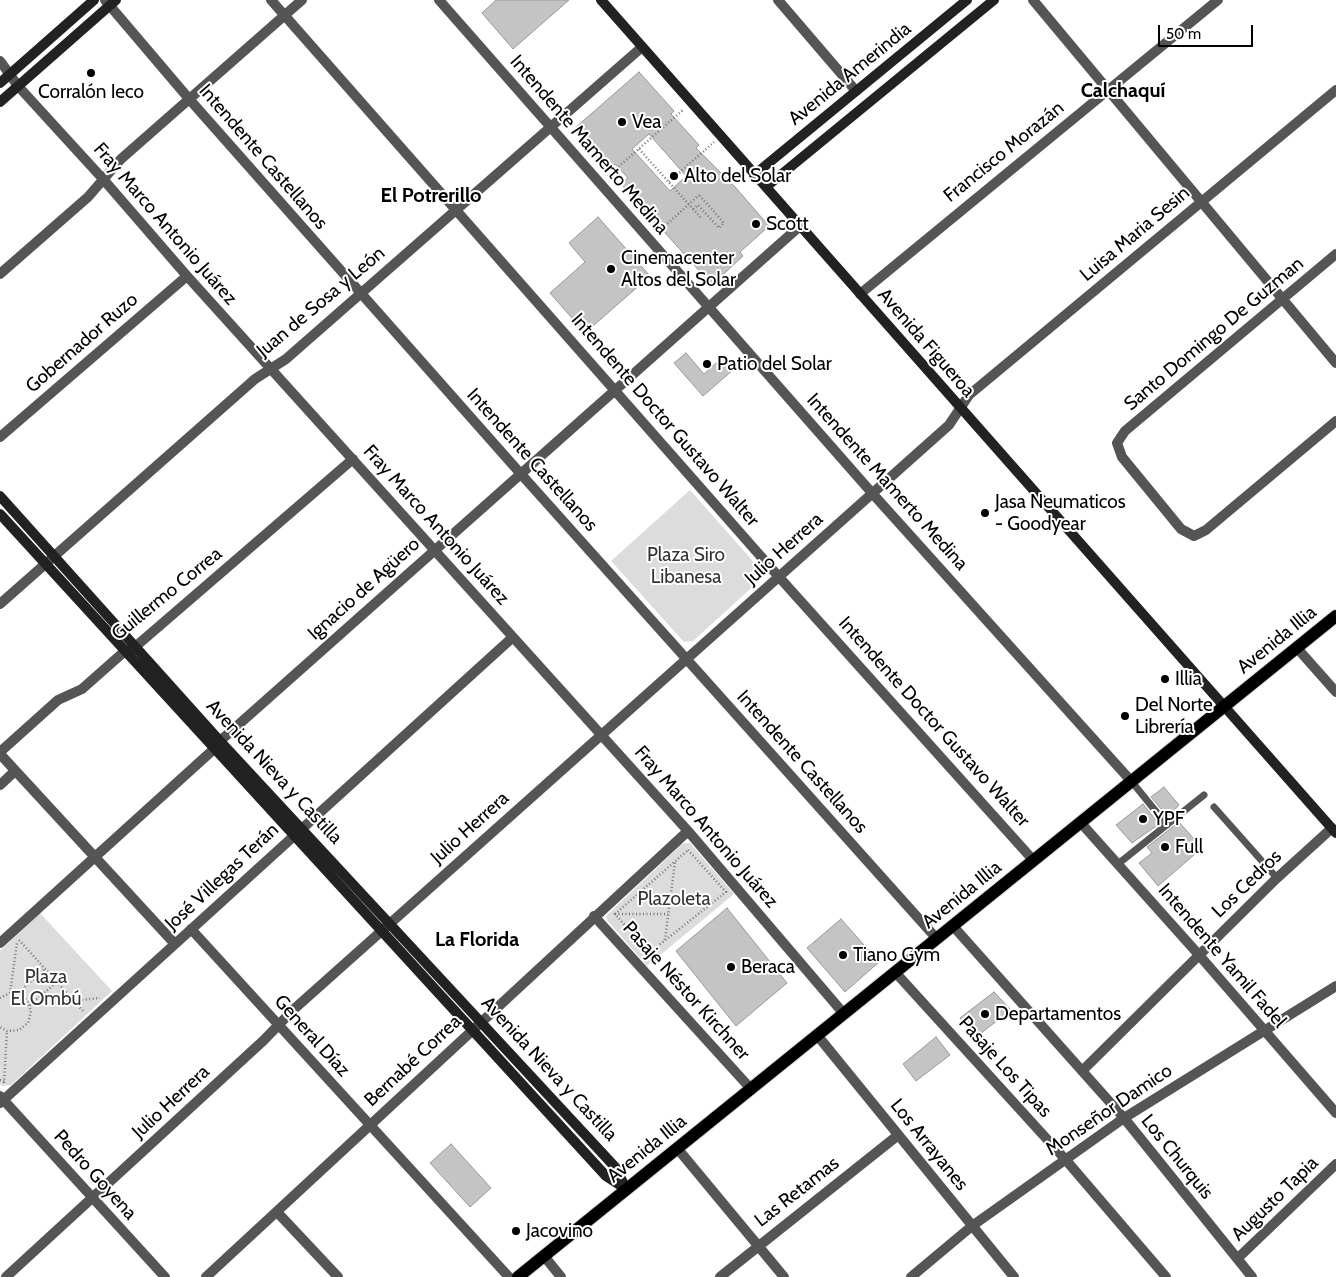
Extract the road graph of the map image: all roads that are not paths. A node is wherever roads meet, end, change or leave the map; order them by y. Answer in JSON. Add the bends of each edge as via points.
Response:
{"nodes":[{"id":1,"x":94,"y":0,"type":"edge"},
{"id":2,"x":271,"y":0,"type":"edge"},
{"id":3,"x":302,"y":0,"type":"edge"},
{"id":4,"x":439,"y":0,"type":"edge"},
{"id":5,"x":601,"y":0,"type":"edge"},
{"id":6,"x":778,"y":0,"type":"edge"},
{"id":7,"x":967,"y":0,"type":"edge"},
{"id":8,"x":994,"y":0,"type":"edge"},
{"id":9,"x":1033,"y":0,"type":"edge"},
{"id":10,"x":1218,"y":0,"type":"edge"},
{"id":11,"x":110,"y":2,"type":"edge"},
{"id":12,"x":284,"y":15,"type":"junction"},
{"id":13,"x":642,"y":47,"type":"junction"},
{"id":14,"x":0,"y":61,"type":"edge"},
{"id":15,"x":11,"y":73,"type":"junction"},
{"id":16,"x":0,"y":83,"type":"edge"},
{"id":17,"x":18,"y":86,"type":"junction"},
{"id":18,"x":1108,"y":90,"type":"junction"},
{"id":19,"x":1336,"y":90,"type":"edge"},
{"id":20,"x":856,"y":91,"type":"junction"},
{"id":21,"x":190,"y":100,"type":"junction"},
{"id":22,"x":0,"y":102,"type":"edge"},
{"id":23,"x":550,"y":128,"type":"junction"},
{"id":24,"x":754,"y":174,"type":"junction"},
{"id":25,"x":103,"y":179,"type":"junction"},
{"id":26,"x":766,"y":187,"type":"junction"},
{"id":27,"x":1201,"y":202,"type":"junction"},
{"id":28,"x":457,"y":210,"type":"junction"},
{"id":29,"x":800,"y":226,"type":"junction"},
{"id":30,"x":1336,"y":254,"type":"edge"},
{"id":31,"x":0,"y":274,"type":"edge"},
{"id":32,"x":187,"y":276,"type":"junction"},
{"id":33,"x":361,"y":294,"type":"junction"},
{"id":34,"x":860,"y":294,"type":"junction"},
{"id":35,"x":1282,"y":300,"type":"junction"},
{"id":36,"x":708,"y":306,"type":"junction"},
{"id":37,"x":1336,"y":363,"type":"edge"},
{"id":38,"x":271,"y":369,"type":"junction"},
{"id":39,"x":614,"y":389,"type":"junction"},
{"id":40,"x":960,"y":408,"type":"junction"},
{"id":41,"x":1336,"y":420,"type":"edge"},
{"id":42,"x":0,"y":437,"type":"edge"},
{"id":43,"x":353,"y":460,"type":"junction"},
{"id":44,"x":520,"y":473,"type":"junction"},
{"id":45,"x":872,"y":493,"type":"junction"},
{"id":46,"x":0,"y":496,"type":"edge"},
{"id":47,"x":0,"y":514,"type":"edge"},
{"id":48,"x":434,"y":550,"type":"junction"},
{"id":49,"x":53,"y":556,"type":"junction"},
{"id":50,"x":45,"y":564,"type":"junction"},
{"id":51,"x":779,"y":577,"type":"junction"},
{"id":52,"x":0,"y":604,"type":"edge"},
{"id":53,"x":1336,"y":616,"type":"edge"},
{"id":54,"x":513,"y":637,"type":"junction"},
{"id":55,"x":135,"y":647,"type":"junction"},
{"id":56,"x":1297,"y":648,"type":"junction"},
{"id":57,"x":125,"y":651,"type":"junction"},
{"id":58,"x":687,"y":660,"type":"junction"},
{"id":59,"x":1336,"y":692,"type":"edge"},
{"id":60,"x":1225,"y":707,"type":"junction"},
{"id":61,"x":601,"y":734,"type":"junction"},
{"id":62,"x":217,"y":745,"type":"junction"},
{"id":63,"x":0,"y":753,"type":"edge"},
{"id":64,"x":16,"y":771,"type":"junction"},
{"id":65,"x":1132,"y":782,"type":"junction"},
{"id":66,"x":0,"y":785,"type":"edge"},
{"id":67,"x":1204,"y":795,"type":"dead end"},
{"id":68,"x":1214,"y":806,"type":"dead end"},
{"id":69,"x":1081,"y":823,"type":"junction"},
{"id":70,"x":1167,"y":825,"type":"junction"},
{"id":71,"x":302,"y":827,"type":"junction"},
{"id":72,"x":688,"y":831,"type":"junction"},
{"id":73,"x":1334,"y":831,"type":"edge"},
{"id":74,"x":293,"y":836,"type":"junction"},
{"id":75,"x":95,"y":856,"type":"junction"},
{"id":76,"x":1034,"y":861,"type":"junction"},
{"id":77,"x":1118,"y":864,"type":"junction"},
{"id":78,"x":1277,"y":878,"type":"junction"},
{"id":79,"x":594,"y":916,"type":"junction"},
{"id":80,"x":390,"y":923,"type":"junction"},
{"id":81,"x":953,"y":926,"type":"junction"},
{"id":82,"x":191,"y":929,"type":"junction"},
{"id":83,"x":381,"y":932,"type":"junction"},
{"id":84,"x":937,"y":939,"type":"junction"},
{"id":85,"x":0,"y":943,"type":"edge"},
{"id":86,"x":175,"y":944,"type":"junction"},
{"id":87,"x":1199,"y":955,"type":"junction"},
{"id":88,"x":895,"y":972,"type":"junction"},
{"id":89,"x":1336,"y":986,"type":"edge"},
{"id":90,"x":844,"y":1014,"type":"junction"},
{"id":91,"x":481,"y":1022,"type":"junction"},
{"id":92,"x":279,"y":1025,"type":"junction"},
{"id":93,"x":472,"y":1030,"type":"junction"},
{"id":94,"x":1263,"y":1031,"type":"junction"},
{"id":95,"x":818,"y":1035,"type":"junction"},
{"id":96,"x":1082,"y":1071,"type":"junction"},
{"id":97,"x":751,"y":1089,"type":"junction"},
{"id":98,"x":1,"y":1100,"type":"edge"},
{"id":99,"x":1336,"y":1113,"type":"edge"},
{"id":100,"x":1124,"y":1118,"type":"junction"},
{"id":101,"x":370,"y":1125,"type":"junction"},
{"id":102,"x":897,"y":1136,"type":"junction"},
{"id":103,"x":677,"y":1148,"type":"junction"},
{"id":104,"x":1065,"y":1159,"type":"junction"},
{"id":105,"x":1336,"y":1164,"type":"edge"},
{"id":106,"x":626,"y":1189,"type":"junction"},
{"id":107,"x":92,"y":1198,"type":"junction"},
{"id":108,"x":276,"y":1212,"type":"junction"},
{"id":109,"x":972,"y":1226,"type":"junction"},
{"id":110,"x":758,"y":1245,"type":"junction"},
{"id":111,"x":544,"y":1256,"type":"junction"},
{"id":112,"x":1238,"y":1258,"type":"junction"},
{"id":113,"x":6,"y":1277,"type":"edge"},
{"id":114,"x":165,"y":1277,"type":"edge"},
{"id":115,"x":206,"y":1277,"type":"edge"},
{"id":116,"x":338,"y":1277,"type":"edge"},
{"id":117,"x":509,"y":1277,"type":"edge"},
{"id":118,"x":518,"y":1277,"type":"edge"},
{"id":119,"x":561,"y":1277,"type":"edge"},
{"id":120,"x":720,"y":1277,"type":"edge"},
{"id":121,"x":784,"y":1277,"type":"edge"},
{"id":122,"x":911,"y":1277,"type":"edge"},
{"id":123,"x":1014,"y":1277,"type":"edge"},
{"id":124,"x":1166,"y":1277,"type":"edge"},
{"id":125,"x":1252,"y":1277,"type":"edge"}],
"edges":[{"from":1,"to":15,"type":"street"},
{"from":2,"to":12,"type":"street","name":"Intendente Doctor Gustavo Walter"},
{"from":3,"to":12,"type":"street"},
{"from":4,"to":23,"type":"street","name":"Intendente Mamerto Medina"},
{"from":5,"to":13,"type":"street","name":"Avenida Figueroa"},
{"from":6,"to":20,"type":"street"},
{"from":7,"to":20,"type":"street","name":"Avenida Amerindia"},
{"from":8,"to":26,"type":"street"},
{"from":9,"to":18,"type":"street"},
{"from":10,"to":18,"type":"street","name":"Francisco Morazán"},
{"from":11,"to":17,"type":"street"},
{"from":11,"to":21,"type":"street","name":"Intendente Castellanos"},
{"from":12,"to":21,"type":"street"},
{"from":12,"to":28,"type":"street","name":"Intendente Doctor Gustavo Walter"},
{"from":13,"to":23,"type":"street","name":"Juan de Sosa y León"},
{"from":13,"to":24,"type":"street","name":"Avenida Figueroa"},
{"from":14,"to":15,"type":"street","name":"Fray Marco Antonio Juárez"},
{"from":15,"to":16,"type":"street"},
{"from":15,"to":17,"type":"street","name":"Fray Marco Antonio Juárez"},
{"from":17,"to":22,"type":"street"},
{"from":17,"to":25,"type":"street","name":"Fray Marco Antonio Juárez"},
{"from":18,"to":27,"type":"street"},
{"from":18,"to":34,"type":"street","name":"Francisco Morazán"},
{"from":19,"to":27,"type":"street","name":"Luisa Maria Sesin"},
{"from":20,"to":24,"type":"street","name":"Avenida Amerindia"},
{"from":21,"to":25,"type":"street","via":[[121,159]]},
{"from":21,"to":33,"type":"street","name":"Intendente Castellanos"},
{"from":23,"to":28,"type":"street","name":"Juan de Sosa y León"},
{"from":23,"to":36,"type":"street","name":"Intendente Mamerto Medina"},
{"from":24,"to":26,"type":"street","name":"Avenida Figueroa"},
{"from":25,"to":31,"type":"street","via":[[88,197]]},
{"from":25,"to":32,"type":"street","name":"Fray Marco Antonio Juárez"},
{"from":26,"to":29,"type":"street","name":"Avenida Figueroa"},
{"from":27,"to":35,"type":"street"},
{"from":27,"to":40,"type":"street","name":"Luisa Maria Sesin","via":[[969,395]]},
{"from":28,"to":33,"type":"street","name":"Juan de Sosa y León"},
{"from":28,"to":39,"type":"street","name":"Intendente Doctor Gustavo Walter"},
{"from":29,"to":34,"type":"street","name":"Avenida Figueroa"},
{"from":29,"to":36,"type":"street","name":"Ignacio de Agüero"},
{"from":30,"to":35,"type":"street","name":"Santo Domingo De Guzman"},
{"from":32,"to":38,"type":"street","name":"Fray Marco Antonio Juárez"},
{"from":32,"to":42,"type":"street","name":"Gobernador Ruzo"},
{"from":33,"to":38,"type":"street","name":"Juan de Sosa y León"},
{"from":33,"to":44,"type":"street","name":"Intendente Castellanos"},
{"from":34,"to":40,"type":"street","name":"Avenida Figueroa"},
{"from":35,"to":37,"type":"street"},
{"from":35,"to":41,"type":"street","name":"Santo Domingo De Guzman","via":[[1124,431],[1117,442],[1122,458],[1181,529],[1194,536],[1206,530]]},
{"from":36,"to":39,"type":"street","name":"Ignacio de Agüero"},
{"from":36,"to":45,"type":"street","name":"Intendente Mamerto Medina"},
{"from":38,"to":43,"type":"street","name":"Fray Marco Antonio Juárez"},
{"from":38,"to":49,"type":"street","name":"Juan de Sosa y León"},
{"from":39,"to":44,"type":"street","name":"Ignacio de Agüero"},
{"from":39,"to":51,"type":"street","name":"Intendente Doctor Gustavo Walter"},
{"from":40,"to":45,"type":"street","name":"Julio Herrera","via":[[949,425]]},
{"from":40,"to":60,"type":"street","name":"Avenida Figueroa"},
{"from":43,"to":48,"type":"street","name":"Fray Marco Antonio Juárez"},
{"from":43,"to":55,"type":"street","name":"Guillermo Correa"},
{"from":44,"to":48,"type":"street","name":"Ignacio de Agüero"},
{"from":44,"to":58,"type":"street","name":"Intendente Castellanos"},
{"from":45,"to":51,"type":"street","name":"Julio Herrera"},
{"from":45,"to":65,"type":"street","name":"Intendente Mamerto Medina"},
{"from":46,"to":49,"type":"street","name":"Avenida Nieva y Castilla"},
{"from":47,"to":50,"type":"street","name":"Avenida Nieva y Castilla"},
{"from":48,"to":54,"type":"street","name":"Fray Marco Antonio Juárez"},
{"from":48,"to":62,"type":"street","name":"Ignacio de Agüero"},
{"from":49,"to":50,"type":"street","name":"Juan de Sosa y León"},
{"from":49,"to":55,"type":"street","name":"Avenida Nieva y Castilla"},
{"from":50,"to":52,"type":"street","name":"Juan de Sosa y León"},
{"from":50,"to":57,"type":"street","name":"Avenida Nieva y Castilla"},
{"from":51,"to":58,"type":"street","name":"Julio Herrera"},
{"from":51,"to":76,"type":"street","name":"Intendente Doctor Gustavo Walter"},
{"from":53,"to":56,"type":"main road","name":"Avenida Illia"},
{"from":54,"to":61,"type":"street","name":"Fray Marco Antonio Juárez"},
{"from":54,"to":71,"type":"street","name":"José Villegas Terán"},
{"from":55,"to":57,"type":"street","name":"Guillermo Correa"},
{"from":55,"to":62,"type":"street","name":"Avenida Nieva y Castilla"},
{"from":56,"to":59,"type":"street"},
{"from":56,"to":60,"type":"main road","name":"Avenida Illia"},
{"from":57,"to":62,"type":"street","name":"Avenida Nieva y Castilla"},
{"from":57,"to":63,"type":"street","name":"Guillermo Correa","via":[[82,689],[58,700]]},
{"from":58,"to":61,"type":"street","name":"Julio Herrera"},
{"from":58,"to":84,"type":"street","name":"Intendente Castellanos"},
{"from":60,"to":65,"type":"main road","name":"Avenida Illia"},
{"from":60,"to":73,"type":"street","name":"Avenida Figueroa"},
{"from":61,"to":72,"type":"street","name":"Fray Marco Antonio Juárez"},
{"from":61,"to":80,"type":"street","name":"Julio Herrera"},
{"from":62,"to":71,"type":"street","name":"Avenida Nieva y Castilla"},
{"from":62,"to":74,"type":"street","name":"Avenida Nieva y Castilla"},
{"from":62,"to":75,"type":"street","name":"Ignacio de Agüero"},
{"from":63,"to":64,"type":"street"},
{"from":64,"to":66,"type":"street"},
{"from":64,"to":75,"type":"street"},
{"from":65,"to":69,"type":"main road","name":"Avenida Illia"},
{"from":65,"to":70,"type":"lane"},
{"from":67,"to":70,"type":"lane"},
{"from":68,"to":78,"type":"lane"},
{"from":69,"to":76,"type":"main road","name":"Avenida Illia"},
{"from":69,"to":77,"type":"street","name":"Intendente Yamil Fadel"},
{"from":70,"to":77,"type":"lane"},
{"from":71,"to":74,"type":"street","name":"José Villegas Terán"},
{"from":71,"to":80,"type":"street","name":"Avenida Nieva y Castilla"},
{"from":72,"to":79,"type":"street","name":"Bernabé Correa"},
{"from":72,"to":90,"type":"street","name":"Fray Marco Antonio Juárez"},
{"from":73,"to":78,"type":"street","name":"Los Cedros"},
{"from":74,"to":82,"type":"street","name":"José Villegas Terán"},
{"from":74,"to":83,"type":"street","name":"Avenida Nieva y Castilla"},
{"from":75,"to":85,"type":"street","name":"Ignacio de Agüero"},
{"from":75,"to":86,"type":"street"},
{"from":76,"to":81,"type":"main road","name":"Avenida Illia"},
{"from":77,"to":87,"type":"street","name":"Intendente Yamil Fadel"},
{"from":78,"to":87,"type":"street","name":"Los Cedros"},
{"from":79,"to":91,"type":"street","name":"Bernabé Correa"},
{"from":79,"to":97,"type":"street","name":"Pasaje Néstor Kirchner"},
{"from":80,"to":83,"type":"street","name":"Julio Herrera"},
{"from":80,"to":91,"type":"street","name":"Avenida Nieva y Castilla"},
{"from":81,"to":84,"type":"main road","name":"Avenida Illia"},
{"from":81,"to":96,"type":"street","name":"Los Churquis"},
{"from":82,"to":86,"type":"street","name":"José Villegas Terán"},
{"from":82,"to":92,"type":"street","name":"General Díaz"},
{"from":83,"to":92,"type":"street","name":"Julio Herrera"},
{"from":83,"to":93,"type":"street","name":"Avenida Nieva y Castilla"},
{"from":84,"to":88,"type":"main road","name":"Avenida Illia"},
{"from":86,"to":98,"type":"street","name":"José Villegas Terán"},
{"from":87,"to":94,"type":"street","name":"Intendente Yamil Fadel"},
{"from":87,"to":96,"type":"street","name":"Los Cedros"},
{"from":88,"to":90,"type":"main road","name":"Avenida Illia"},
{"from":88,"to":104,"type":"street","name":"Pasaje Los Tipas"},
{"from":89,"to":94,"type":"street","name":"Monseñor Damico"},
{"from":90,"to":95,"type":"main road","name":"Avenida Illia"},
{"from":91,"to":93,"type":"street","name":"Bernabé Correa"},
{"from":91,"to":106,"type":"street","name":"Avenida Nieva y Castilla","via":[[616,1168]]},
{"from":92,"to":101,"type":"street","name":"General Díaz"},
{"from":92,"to":107,"type":"street","name":"Julio Herrera"},
{"from":93,"to":101,"type":"street","name":"Bernabé Correa"},
{"from":93,"to":106,"type":"street","name":"Avenida Nieva y Castilla","via":[[606,1176]]},
{"from":94,"to":99,"type":"street","name":"Intendente Yamil Fadel"},
{"from":94,"to":100,"type":"street","name":"Monseñor Damico"},
{"from":95,"to":97,"type":"main road","name":"Avenida Illia"},
{"from":95,"to":102,"type":"street","name":"Los Arrayanes"},
{"from":96,"to":100,"type":"street","name":"Los Churquis"},
{"from":97,"to":103,"type":"main road","name":"Avenida Illia"},
{"from":98,"to":107,"type":"street","name":"Pedro Goyena"},
{"from":100,"to":104,"type":"street","name":"Monseñor Damico"},
{"from":100,"to":112,"type":"street","name":"Los Churquis"},
{"from":101,"to":108,"type":"street","name":"Bernabé Correa"},
{"from":101,"to":117,"type":"street","name":"General Díaz"},
{"from":102,"to":109,"type":"street","name":"Los Arrayanes"},
{"from":102,"to":110,"type":"street","name":"Las Retamas"},
{"from":103,"to":106,"type":"main road","name":"Avenida Illia"},
{"from":103,"to":110,"type":"street"},
{"from":104,"to":109,"type":"street","name":"Monseñor Damico"},
{"from":104,"to":124,"type":"street","name":"Pasaje Los Tipas"},
{"from":105,"to":112,"type":"street","name":"Augusto Tapia"},
{"from":106,"to":111,"type":"main road","name":"Avenida Illia"},
{"from":107,"to":113,"type":"street","name":"Julio Herrera"},
{"from":107,"to":114,"type":"street","name":"Pedro Goyena"},
{"from":108,"to":115,"type":"street","name":"Bernabé Correa"},
{"from":108,"to":116,"type":"street"},
{"from":109,"to":122,"type":"street","name":"Monseñor Damico"},
{"from":109,"to":123,"type":"street","name":"Los Arrayanes"},
{"from":110,"to":120,"type":"street","name":"Las Retamas"},
{"from":110,"to":121,"type":"street"},
{"from":111,"to":118,"type":"main road","name":"Avenida Illia"},
{"from":111,"to":119,"type":"street"},
{"from":112,"to":125,"type":"street","name":"Los Churquis"}]}
